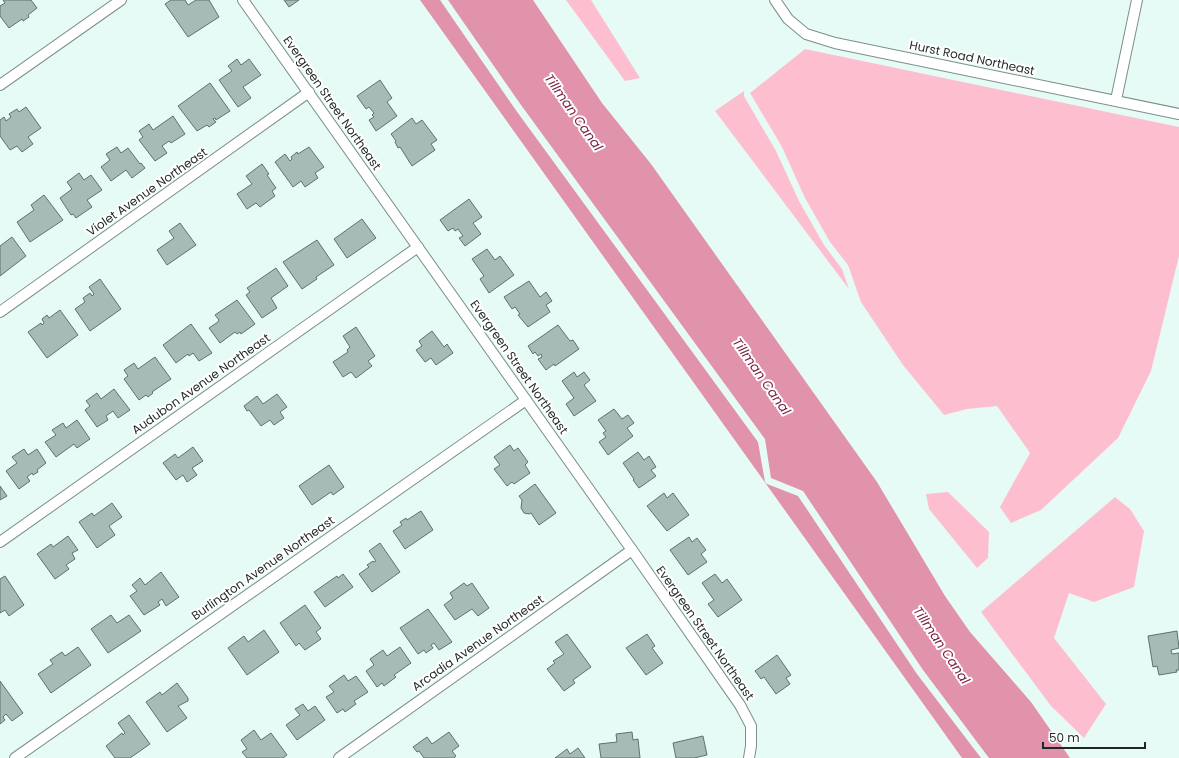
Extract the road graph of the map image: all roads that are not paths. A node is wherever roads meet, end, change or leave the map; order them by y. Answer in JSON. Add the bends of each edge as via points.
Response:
{"nodes":[{"id":1,"x":121,"y":0,"type":"edge"},
{"id":2,"x":243,"y":0,"type":"edge"},
{"id":3,"x":775,"y":0,"type":"edge"},
{"id":4,"x":1137,"y":0,"type":"edge"},
{"id":5,"x":0,"y":85,"type":"edge"},
{"id":6,"x":309,"y":92,"type":"junction"},
{"id":7,"x":1116,"y":100,"type":"junction"},
{"id":8,"x":1179,"y":114,"type":"edge"},
{"id":9,"x":418,"y":247,"type":"junction"},
{"id":10,"x":0,"y":312,"type":"edge"},
{"id":11,"x":526,"y":400,"type":"junction"},
{"id":12,"x":0,"y":542,"type":"edge"},
{"id":13,"x":632,"y":550,"type":"junction"},
{"id":14,"x":15,"y":758,"type":"edge"},
{"id":15,"x":339,"y":758,"type":"edge"},
{"id":16,"x":749,"y":758,"type":"edge"}],
"edges":[{"from":1,"to":5,"type":"street"},
{"from":2,"to":6,"type":"street","name":"Evergreen Street Northeast"},
{"from":3,"to":7,"type":"street","name":"Hurst Road Northeast","via":[[788,19],[806,34],[835,43]]},
{"from":4,"to":7,"type":"street"},
{"from":6,"to":9,"type":"street","name":"Evergreen Street Northeast"},
{"from":6,"to":10,"type":"street","name":"Violet Avenue Northeast"},
{"from":7,"to":8,"type":"street","name":"Hurst Road Northeast"},
{"from":9,"to":11,"type":"street","name":"Evergreen Street Northeast"},
{"from":9,"to":12,"type":"street","name":"Audubon Avenue Northeast"},
{"from":11,"to":13,"type":"street","name":"Evergreen Street Northeast"},
{"from":11,"to":14,"type":"street","name":"Burlington Avenue Northeast"},
{"from":13,"to":15,"type":"street","name":"Arcadia Avenue Northeast"},
{"from":13,"to":16,"type":"street","name":"Evergreen Street Northeast","via":[[740,705],[751,726]]}]}
